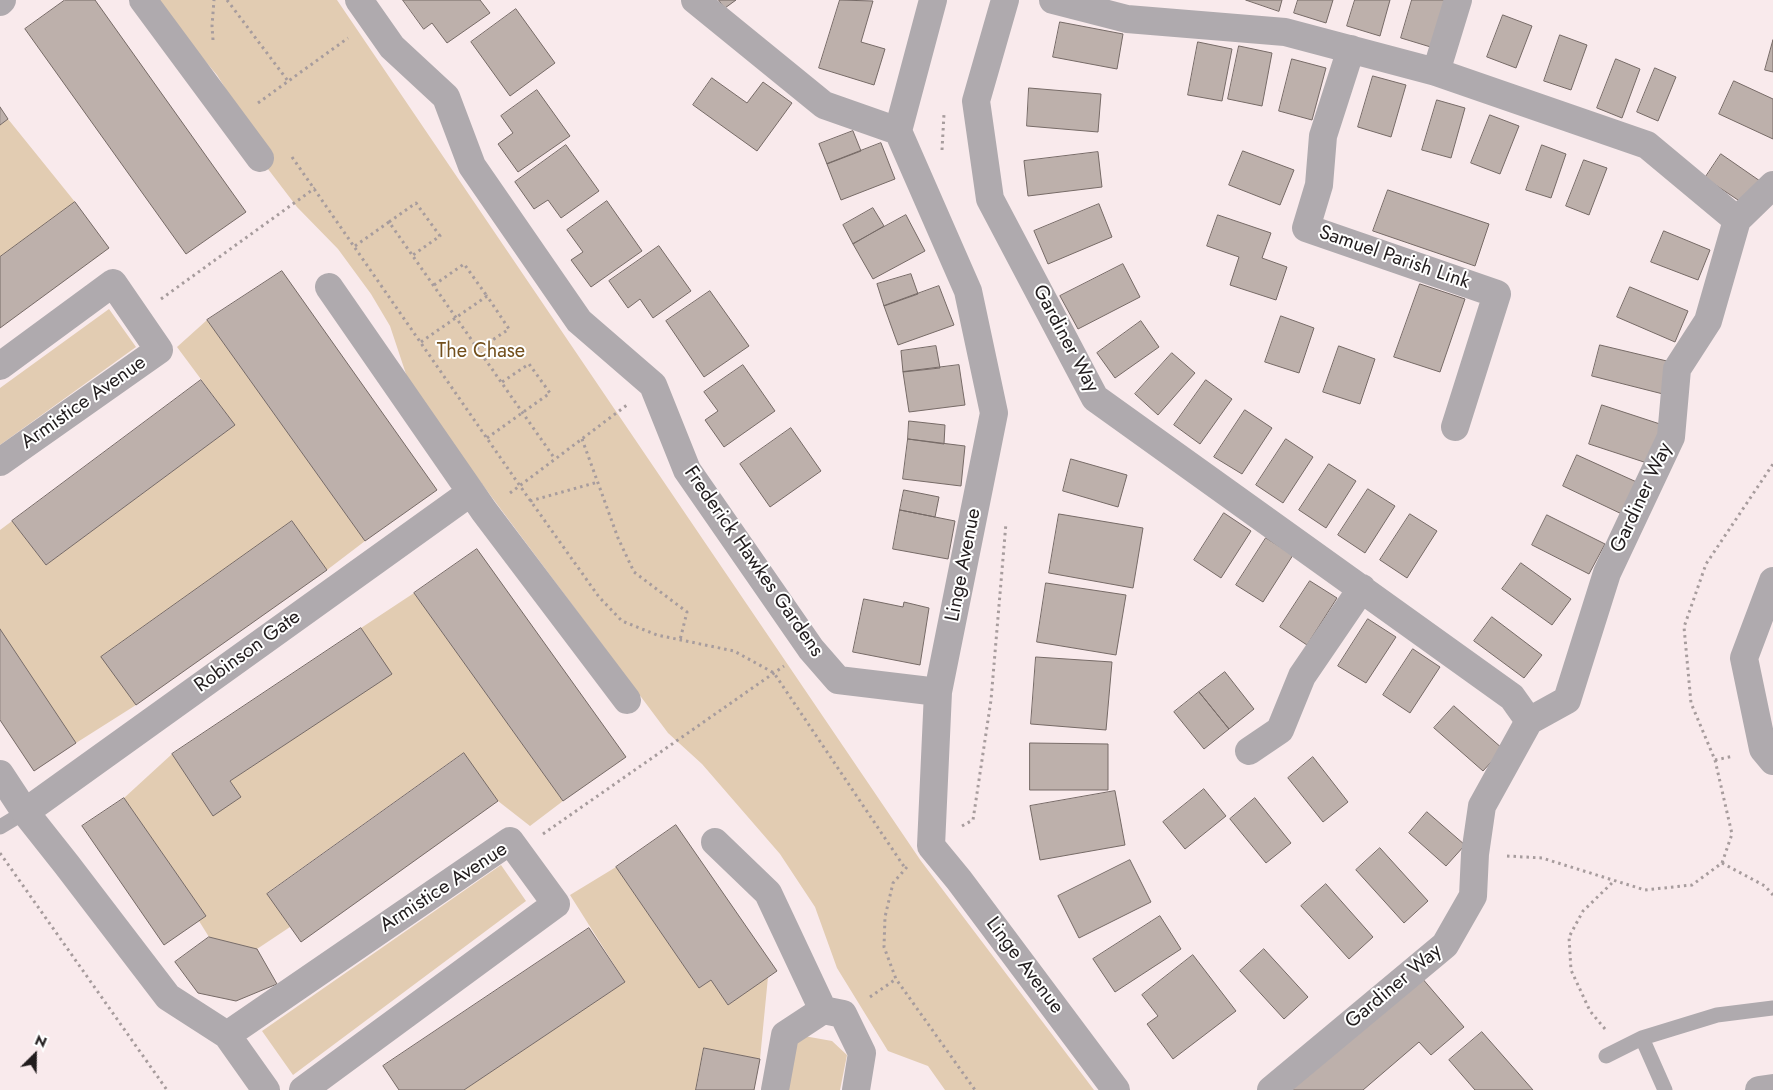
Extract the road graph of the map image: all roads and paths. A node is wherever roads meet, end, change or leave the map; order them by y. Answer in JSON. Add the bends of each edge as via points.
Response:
{"nodes":[{"id":1,"x":143,"y":0,"type":"edge"},
{"id":2,"x":214,"y":0,"type":"edge"},
{"id":3,"x":227,"y":0,"type":"edge"},
{"id":4,"x":359,"y":0,"type":"edge"},
{"id":5,"x":695,"y":0,"type":"edge"},
{"id":6,"x":933,"y":0,"type":"edge"},
{"id":7,"x":1005,"y":0,"type":"edge"},
{"id":8,"x":1053,"y":0,"type":"edge"},
{"id":9,"x":1458,"y":0,"type":"edge"},
{"id":10,"x":350,"y":37,"type":"dead end"},
{"id":11,"x":214,"y":43,"type":"dead end"},
{"id":12,"x":1351,"y":49,"type":"junction"},
{"id":13,"x":1436,"y":72,"type":"junction"},
{"id":14,"x":288,"y":81,"type":"junction"},
{"id":15,"x":255,"y":105,"type":"dead end"},
{"id":16,"x":898,"y":131,"type":"junction"},
{"id":17,"x":288,"y":150,"type":"dead end"},
{"id":18,"x":260,"y":158,"type":"dead end"},
{"id":19,"x":1773,"y":185,"type":"edge"},
{"id":20,"x":315,"y":188,"type":"junction"},
{"id":21,"x":1737,"y":220,"type":"junction"},
{"id":22,"x":390,"y":222,"type":"junction"},
{"id":23,"x":355,"y":246,"type":"junction"},
{"id":24,"x":412,"y":255,"type":"junction"},
{"id":25,"x":434,"y":285,"type":"junction"},
{"id":26,"x":330,"y":286,"type":"dead end"},
{"id":27,"x":487,"y":296,"type":"junction"},
{"id":28,"x":136,"y":316,"type":"junction"},
{"id":29,"x":456,"y":318,"type":"junction"},
{"id":30,"x":421,"y":342,"type":"junction"},
{"id":31,"x":479,"y":349,"type":"junction"},
{"id":32,"x":0,"y":366,"type":"edge"},
{"id":33,"x":502,"y":382,"type":"junction"},
{"id":34,"x":653,"y":385,"type":"junction"},
{"id":35,"x":523,"y":412,"type":"junction"},
{"id":36,"x":1455,"y":427,"type":"dead end"},
{"id":37,"x":487,"y":438,"type":"junction"},
{"id":38,"x":582,"y":439,"type":"junction"},
{"id":39,"x":555,"y":459,"type":"junction"},
{"id":40,"x":0,"y":462,"type":"edge"},
{"id":41,"x":1773,"y":464,"type":"edge"},
{"id":42,"x":598,"y":482,"type":"junction"},
{"id":43,"x":520,"y":486,"type":"junction"},
{"id":44,"x":471,"y":492,"type":"junction"},
{"id":45,"x":530,"y":501,"type":"junction"},
{"id":46,"x":1773,"y":581,"type":"edge"},
{"id":47,"x":1362,"y":588,"type":"junction"},
{"id":48,"x":680,"y":640,"type":"junction"},
{"id":49,"x":811,"y":650,"type":"junction"},
{"id":50,"x":774,"y":673,"type":"junction"},
{"id":51,"x":938,"y":692,"type":"junction"},
{"id":52,"x":627,"y":700,"type":"dead end"},
{"id":53,"x":1529,"y":721,"type":"junction"},
{"id":54,"x":1249,"y":751,"type":"dead end"},
{"id":55,"x":1773,"y":761,"type":"edge"},
{"id":56,"x":0,"y":774,"type":"edge"},
{"id":57,"x":26,"y":812,"type":"junction"},
{"id":58,"x":0,"y":827,"type":"edge"},
{"id":59,"x":715,"y":842,"type":"dead end"},
{"id":60,"x":518,"y":852,"type":"junction"},
{"id":61,"x":0,"y":853,"type":"edge"},
{"id":62,"x":1475,"y":854,"type":"junction"},
{"id":63,"x":1722,"y":863,"type":"junction"},
{"id":64,"x":905,"y":868,"type":"dead end"},
{"id":65,"x":1615,"y":881,"type":"junction"},
{"id":66,"x":1773,"y":895,"type":"edge"},
{"id":67,"x":1773,"y":1008,"type":"edge"},
{"id":68,"x":823,"y":1010,"type":"junction"},
{"id":69,"x":227,"y":1035,"type":"junction"},
{"id":70,"x":1642,"y":1038,"type":"junction"},
{"id":71,"x":1621,"y":1049,"type":"junction"},
{"id":72,"x":1606,"y":1056,"type":"dead end"},
{"id":73,"x":1773,"y":1088,"type":"edge"},
{"id":74,"x":167,"y":1090,"type":"edge"},
{"id":75,"x":266,"y":1090,"type":"edge"},
{"id":76,"x":303,"y":1090,"type":"edge"},
{"id":77,"x":775,"y":1090,"type":"edge"},
{"id":78,"x":856,"y":1090,"type":"edge"},
{"id":79,"x":1116,"y":1090,"type":"edge"},
{"id":80,"x":1271,"y":1090,"type":"edge"},
{"id":81,"x":1666,"y":1090,"type":"edge"},
{"id":82,"x":1759,"y":1090,"type":"edge"}],
"edges":[{"from":1,"to":18,"type":"street"},
{"from":2,"to":11,"type":"path"},
{"from":3,"to":14,"type":"path"},
{"from":4,"to":34,"type":"street","name":"Frederick Hawkes Gardens","via":[[392,47],[446,97],[472,166],[579,321]]},
{"from":5,"to":16,"type":"street","via":[[824,104]]},
{"from":6,"to":16,"type":"street"},
{"from":7,"to":47,"type":"street","name":"Gardiner Way","via":[[976,101],[990,200],[1094,398]]},
{"from":8,"to":12,"type":"street","via":[[1127,19],[1285,32]]},
{"from":9,"to":13,"type":"street"},
{"from":10,"to":14,"type":"path"},
{"from":12,"to":13,"type":"street"},
{"from":12,"to":36,"type":"street","name":"Samuel Parish Link","via":[[1323,136],[1319,185],[1306,228],[1496,294]]},
{"from":13,"to":21,"type":"street","via":[[1646,145]]},
{"from":14,"to":15,"type":"path"},
{"from":16,"to":51,"type":"street","name":"Linge Avenue","via":[[968,292],[994,412]]},
{"from":17,"to":20,"type":"path"},
{"from":19,"to":21,"type":"street","name":"Gardiner Way"},
{"from":20,"to":23,"type":"path"},
{"from":20,"to":28,"type":"path"},
{"from":21,"to":53,"type":"street","name":"Gardiner Way","via":[[1708,321],[1677,369],[1671,437],[1607,573],[1567,700]]},
{"from":22,"to":23,"type":"path"},
{"from":22,"to":24,"type":"path"},
{"from":22,"to":24,"type":"path","via":[[416,203],[440,236]]},
{"from":23,"to":30,"type":"path"},
{"from":24,"to":25,"type":"path"},
{"from":25,"to":27,"type":"path","via":[[464,264]]},
{"from":25,"to":29,"type":"path"},
{"from":26,"to":44,"type":"street"},
{"from":27,"to":29,"type":"path"},
{"from":27,"to":31,"type":"path","via":[[509,329]]},
{"from":28,"to":32,"type":"street","name":"Armistice Avenue","via":[[112,284]]},
{"from":28,"to":40,"type":"street","name":"Armistice Avenue","via":[[159,350]]},
{"from":29,"to":30,"type":"path"},
{"from":29,"to":31,"type":"path"},
{"from":30,"to":37,"type":"path"},
{"from":31,"to":33,"type":"path"},
{"from":33,"to":35,"type":"path"},
{"from":33,"to":35,"type":"path","via":[[528,364],[550,393]]},
{"from":34,"to":38,"type":"path"},
{"from":34,"to":49,"type":"street","name":"Frederick Hawkes Gardens","via":[[687,470]]},
{"from":35,"to":37,"type":"path"},
{"from":35,"to":39,"type":"path"},
{"from":37,"to":43,"type":"path"},
{"from":38,"to":39,"type":"path"},
{"from":38,"to":42,"type":"path"},
{"from":39,"to":43,"type":"path"},
{"from":41,"to":63,"type":"path","via":[[1706,564],[1684,627],[1691,703],[1715,760],[1732,834]]},
{"from":42,"to":45,"type":"path"},
{"from":42,"to":48,"type":"path","via":[[634,572],[687,612]]},
{"from":43,"to":45,"type":"path"},
{"from":44,"to":52,"type":"street"},
{"from":44,"to":57,"type":"street","name":"Robinson Gate"},
{"from":45,"to":48,"type":"path","via":[[599,597],[622,621],[656,635]]},
{"from":46,"to":55,"type":"street","via":[[1744,658],[1763,749]]},
{"from":47,"to":53,"type":"street","name":"Gardiner Way","via":[[1512,697]]},
{"from":47,"to":54,"type":"street","via":[[1302,676],[1280,730]]},
{"from":48,"to":50,"type":"path","via":[[734,651]]},
{"from":49,"to":50,"type":"path"},
{"from":49,"to":51,"type":"street","name":"Frederick Hawkes Gardens","via":[[838,680]]},
{"from":50,"to":60,"type":"path"},
{"from":50,"to":64,"type":"path"},
{"from":51,"to":79,"type":"street","name":"Linge Avenue","via":[[931,846],[960,880]]},
{"from":53,"to":62,"type":"street","name":"Gardiner Way","via":[[1482,806]]},
{"from":56,"to":57,"type":"street"},
{"from":57,"to":58,"type":"lane"},
{"from":57,"to":69,"type":"street","via":[[168,997]]},
{"from":59,"to":68,"type":"street","via":[[768,893]]},
{"from":60,"to":69,"type":"street","name":"Armistice Avenue","via":[[510,840]]},
{"from":60,"to":76,"type":"street","name":"Armistice Avenue","via":[[556,904]]},
{"from":61,"to":74,"type":"path"},
{"from":62,"to":65,"type":"path","via":[[1542,858]]},
{"from":62,"to":80,"type":"street","name":"Gardiner Way","via":[[1473,896],[1445,946]]},
{"from":63,"to":65,"type":"path","via":[[1692,885],[1645,890]]},
{"from":63,"to":66,"type":"path","via":[[1765,886]]},
{"from":65,"to":71,"type":"path","via":[[1583,911],[1569,937],[1571,970],[1590,1011]]},
{"from":67,"to":70,"type":"lane","via":[[1717,1015]]},
{"from":68,"to":77,"type":"street","via":[[785,1035]]},
{"from":68,"to":78,"type":"street","via":[[843,1014],[862,1053]]},
{"from":69,"to":75,"type":"street"},
{"from":70,"to":71,"type":"lane"},
{"from":70,"to":81,"type":"lane"},
{"from":71,"to":72,"type":"lane"},
{"from":73,"to":82,"type":"street"}]}
